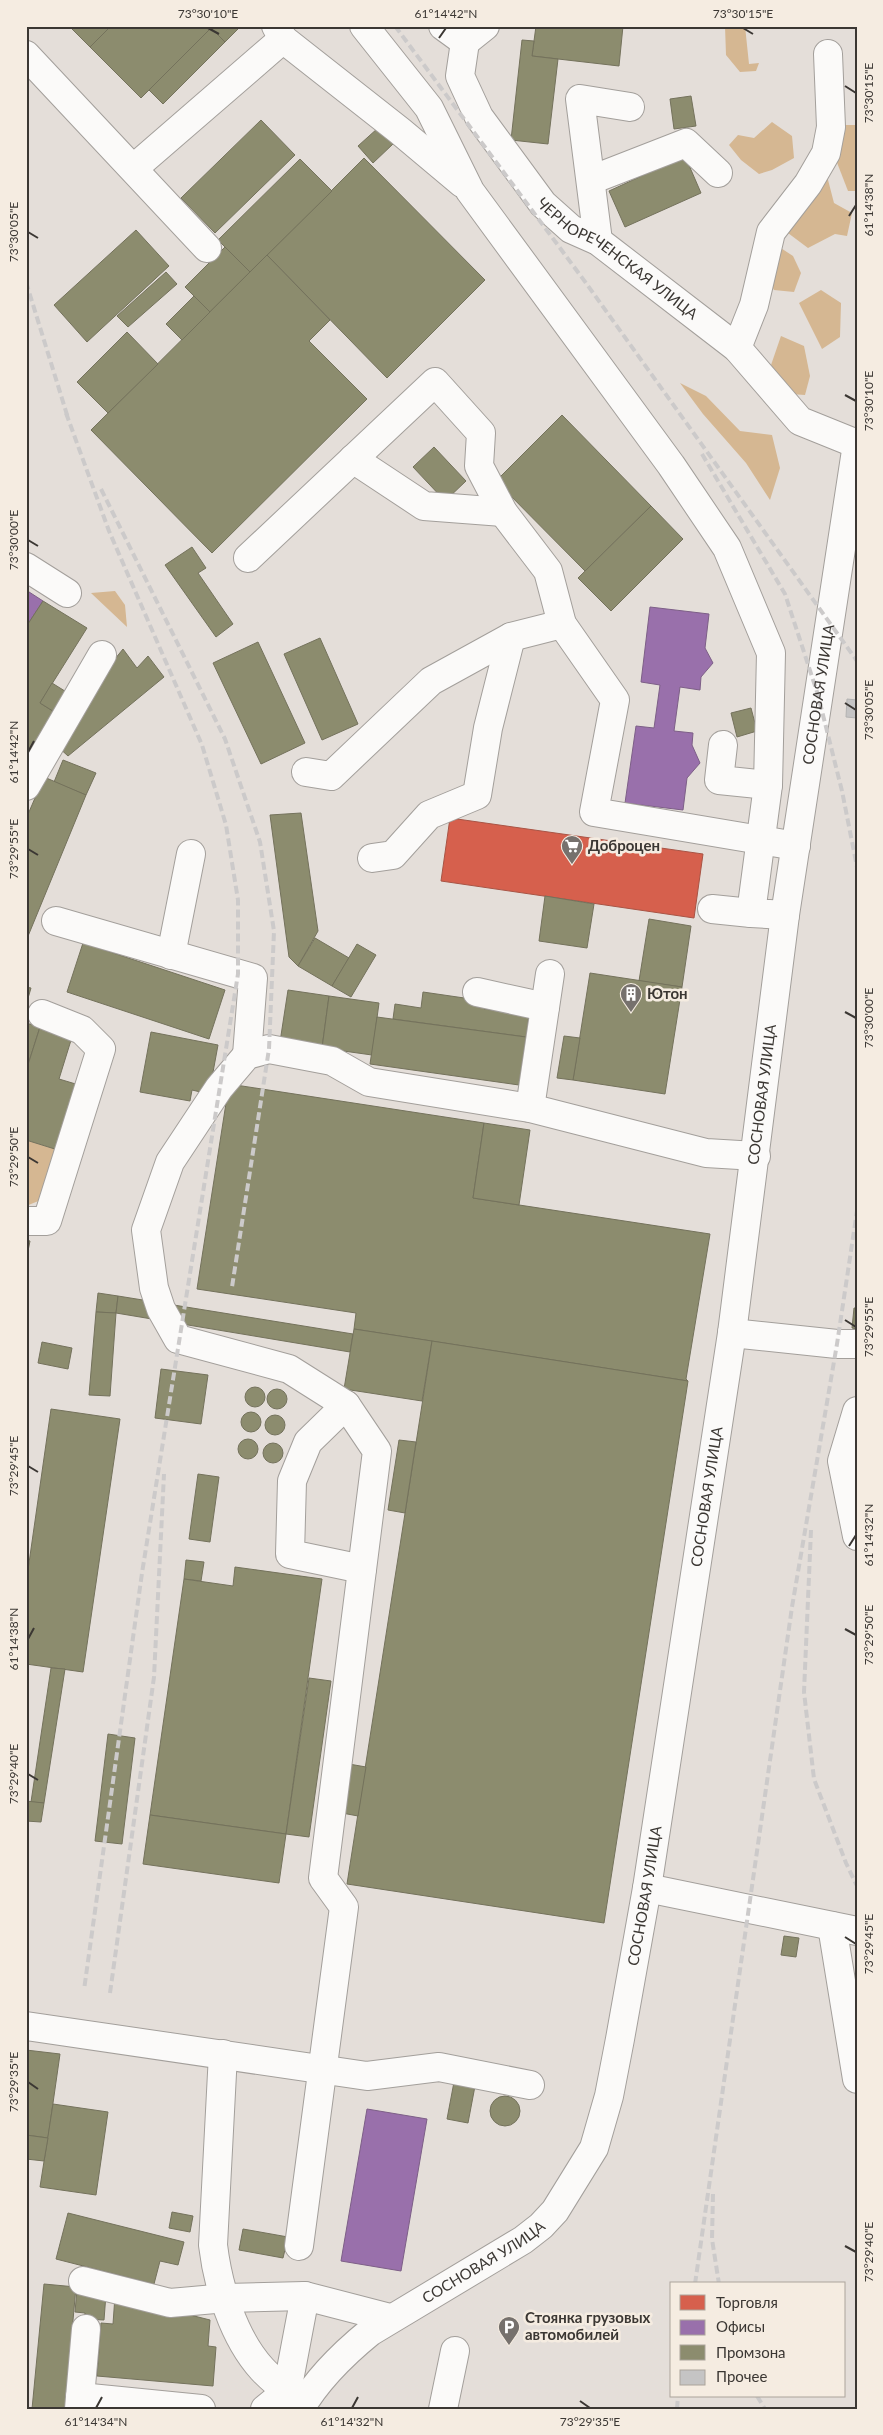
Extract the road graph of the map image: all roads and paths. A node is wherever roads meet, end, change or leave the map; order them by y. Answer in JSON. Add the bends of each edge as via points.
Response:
{"nodes":[{"id":1,"x":364,"y":26,"type":"edge"},
{"id":2,"x":443,"y":26,"type":"edge"},
{"id":3,"x":280,"y":32,"type":"edge"},
{"id":4,"x":475,"y":34,"type":"edge"},
{"id":5,"x":828,"y":54,"type":"dead end"},
{"id":6,"x":26,"y":55,"type":"edge"},
{"id":7,"x":630,"y":107,"type":"dead end"},
{"id":8,"x":134,"y":168,"type":"junction"},
{"id":9,"x":718,"y":173,"type":"dead end"},
{"id":10,"x":591,"y":180,"type":"junction"},
{"id":11,"x":470,"y":191,"type":"junction"},
{"id":12,"x":598,"y":241,"type":"junction"},
{"id":13,"x":207,"y":248,"type":"dead end"},
{"id":14,"x":737,"y":348,"type":"junction"},
{"id":15,"x":857,"y":444,"type":"edge"},
{"id":16,"x":353,"y":459,"type":"junction"},
{"id":17,"x":503,"y":512,"type":"junction"},
{"id":18,"x":248,"y":558,"type":"dead end"},
{"id":19,"x":26,"y":567,"type":"edge"},
{"id":20,"x":67,"y":593,"type":"dead end"},
{"id":21,"x":562,"y":624,"type":"junction"},
{"id":22,"x":512,"y":637,"type":"junction"},
{"id":23,"x":102,"y":655,"type":"dead end"},
{"id":24,"x":723,"y":746,"type":"dead end"},
{"id":25,"x":306,"y":772,"type":"dead end"},
{"id":26,"x":768,"y":785,"type":"junction"},
{"id":27,"x":26,"y":786,"type":"edge"},
{"id":28,"x":760,"y":838,"type":"junction"},
{"id":29,"x":796,"y":846,"type":"junction"},
{"id":30,"x":191,"y":854,"type":"dead end"},
{"id":31,"x":372,"y":858,"type":"dead end"},
{"id":32,"x":712,"y":909,"type":"dead end"},
{"id":33,"x":752,"y":913,"type":"junction"},
{"id":34,"x":785,"y":915,"type":"junction"},
{"id":35,"x":56,"y":921,"type":"dead end"},
{"id":36,"x":171,"y":955,"type":"junction"},
{"id":37,"x":550,"y":974,"type":"dead end"},
{"id":38,"x":477,"y":992,"type":"dead end"},
{"id":39,"x":545,"y":1007,"type":"junction"},
{"id":40,"x":42,"y":1014,"type":"dead end"},
{"id":41,"x":247,"y":1055,"type":"junction"},
{"id":42,"x":530,"y":1108,"type":"junction"},
{"id":43,"x":756,"y":1156,"type":"junction"},
{"id":44,"x":26,"y":1221,"type":"edge"},
{"id":45,"x":732,"y":1333,"type":"junction"},
{"id":46,"x":857,"y":1344,"type":"edge"},
{"id":47,"x":346,"y":1405,"type":"junction"},
{"id":48,"x":857,"y":1411,"type":"edge"},
{"id":49,"x":857,"y":1536,"type":"edge"},
{"id":50,"x":362,"y":1569,"type":"junction"},
{"id":51,"x":647,"y":1888,"type":"junction"},
{"id":52,"x":844,"y":1928,"type":"edge"},
{"id":53,"x":26,"y":2026,"type":"edge"},
{"id":54,"x":223,"y":2054,"type":"junction"},
{"id":55,"x":323,"y":2068,"type":"junction"},
{"id":56,"x":857,"y":2079,"type":"edge"},
{"id":57,"x":530,"y":2085,"type":"dead end"},
{"id":58,"x":299,"y":2246,"type":"dead end"},
{"id":59,"x":83,"y":2282,"type":"dead end"},
{"id":60,"x":305,"y":2296,"type":"junction"},
{"id":61,"x":226,"y":2298,"type":"junction"},
{"id":62,"x":390,"y":2318,"type":"junction"},
{"id":63,"x":86,"y":2329,"type":"dead end"},
{"id":64,"x":455,"y":2351,"type":"dead end"},
{"id":65,"x":297,"y":2401,"type":"edge"},
{"id":66,"x":79,"y":2403,"type":"edge"},
{"id":67,"x":195,"y":2408,"type":"edge"},
{"id":68,"x":265,"y":2409,"type":"edge"},
{"id":69,"x":444,"y":2409,"type":"edge"}],
"edges":[{"from":1,"to":11,"type":"main road","via":[[429,108]]},
{"from":2,"to":4,"type":"main road","name":"ЧЕРНОРЕЧЕНСКАЯ УЛИЦА"},
{"from":3,"to":8,"type":"main road"},
{"from":3,"to":11,"type":"main road"},
{"from":4,"to":12,"type":"main road","name":"ЧЕРНОРЕЧЕНСКАЯ УЛИЦА","via":[[460,76],[478,118],[543,204],[570,229]]},
{"from":5,"to":14,"type":"main road","via":[[831,127],[826,153],[808,184],[771,232],[754,305]]},
{"from":6,"to":8,"type":"main road"},
{"from":7,"to":10,"type":"main road","via":[[580,99]]},
{"from":8,"to":13,"type":"main road"},
{"from":9,"to":10,"type":"main road","via":[[686,143]]},
{"from":10,"to":12,"type":"main road"},
{"from":11,"to":26,"type":"main road","via":[[671,465],[727,548],[772,653]]},
{"from":12,"to":14,"type":"main road","name":"ЧЕРНОРЕЧЕНСКАЯ УЛИЦА"},
{"from":14,"to":15,"type":"main road","name":"ЧЕРНОРЕЧЕНСКАЯ УЛИЦА","via":[[800,421]]},
{"from":15,"to":29,"type":"main road","name":"СОСНОВАЯ УЛИЦА"},
{"from":16,"to":17,"type":"main road","via":[[424,506]]},
{"from":16,"to":17,"type":"main road","via":[[436,382],[481,433],[479,466]]},
{"from":16,"to":18,"type":"main road"},
{"from":17,"to":21,"type":"main road","via":[[548,571]]},
{"from":19,"to":20,"type":"main road"},
{"from":21,"to":22,"type":"main road"},
{"from":21,"to":28,"type":"main road","via":[[615,700],[594,812]]},
{"from":22,"to":25,"type":"main road","via":[[431,681],[331,776]]},
{"from":22,"to":31,"type":"main road","via":[[488,728],[477,795],[429,815],[393,855]]},
{"from":23,"to":27,"type":"main road"},
{"from":24,"to":26,"type":"main road","via":[[719,780]]},
{"from":26,"to":28,"type":"main road"},
{"from":28,"to":29,"type":"main road"},
{"from":28,"to":33,"type":"main road"},
{"from":29,"to":34,"type":"main road","name":"СОСНОВАЯ УЛИЦА"},
{"from":30,"to":36,"type":"main road"},
{"from":32,"to":33,"type":"main road"},
{"from":33,"to":34,"type":"main road"},
{"from":34,"to":43,"type":"main road","name":"СОСНОВАЯ УЛИЦА"},
{"from":35,"to":36,"type":"main road"},
{"from":36,"to":41,"type":"main road","via":[[253,978]]},
{"from":37,"to":39,"type":"main road"},
{"from":38,"to":39,"type":"main road"},
{"from":39,"to":42,"type":"main road"},
{"from":40,"to":44,"type":"main road","via":[[82,1030],[101,1049],[47,1222]]},
{"from":41,"to":42,"type":"main road","via":[[269,1049],[332,1061],[369,1082]]},
{"from":41,"to":47,"type":"main road","via":[[219,1088],[170,1162],[146,1230],[154,1288],[161,1309],[178,1339],[290,1369]]},
{"from":42,"to":43,"type":"main road","via":[[706,1153]]},
{"from":43,"to":45,"type":"main road","name":"СОСНОВАЯ УЛИЦА"},
{"from":45,"to":46,"type":"main road"},
{"from":45,"to":51,"type":"main road","name":"СОСНОВАЯ УЛИЦА"},
{"from":47,"to":50,"type":"main road","via":[[377,1450]]},
{"from":47,"to":50,"type":"main road","via":[[308,1442],[292,1481],[290,1554]]},
{"from":48,"to":49,"type":"main road","via":[[842,1462]]},
{"from":50,"to":55,"type":"main road","via":[[323,1878],[344,1907]]},
{"from":51,"to":52,"type":"main road"},
{"from":51,"to":62,"type":"main road","name":"СОСНОВАЯ УЛИЦА","via":[[609,2096],[594,2148],[582,2170],[555,2211],[523,2240]]},
{"from":52,"to":56,"type":"main road"},
{"from":53,"to":54,"type":"main road"},
{"from":54,"to":55,"type":"main road"},
{"from":54,"to":61,"type":"main road","via":[[213,2244]]},
{"from":55,"to":57,"type":"main road","via":[[366,2076],[438,2067]]},
{"from":55,"to":58,"type":"main road"},
{"from":59,"to":61,"type":"main road","via":[[170,2302]]},
{"from":60,"to":61,"type":"main road"},
{"from":60,"to":62,"type":"main road"},
{"from":60,"to":65,"type":"main road"},
{"from":61,"to":65,"type":"main road","via":[[246,2348],[262,2369]]},
{"from":62,"to":65,"type":"main road","name":"СОСНОВАЯ УЛИЦА","via":[[348,2349]]},
{"from":63,"to":66,"type":"main road"},
{"from":64,"to":69,"type":"main road"},
{"from":65,"to":68,"type":"main road","name":"СОСНОВАЯ УЛИЦА"},
{"from":66,"to":67,"type":"main road"}]}
